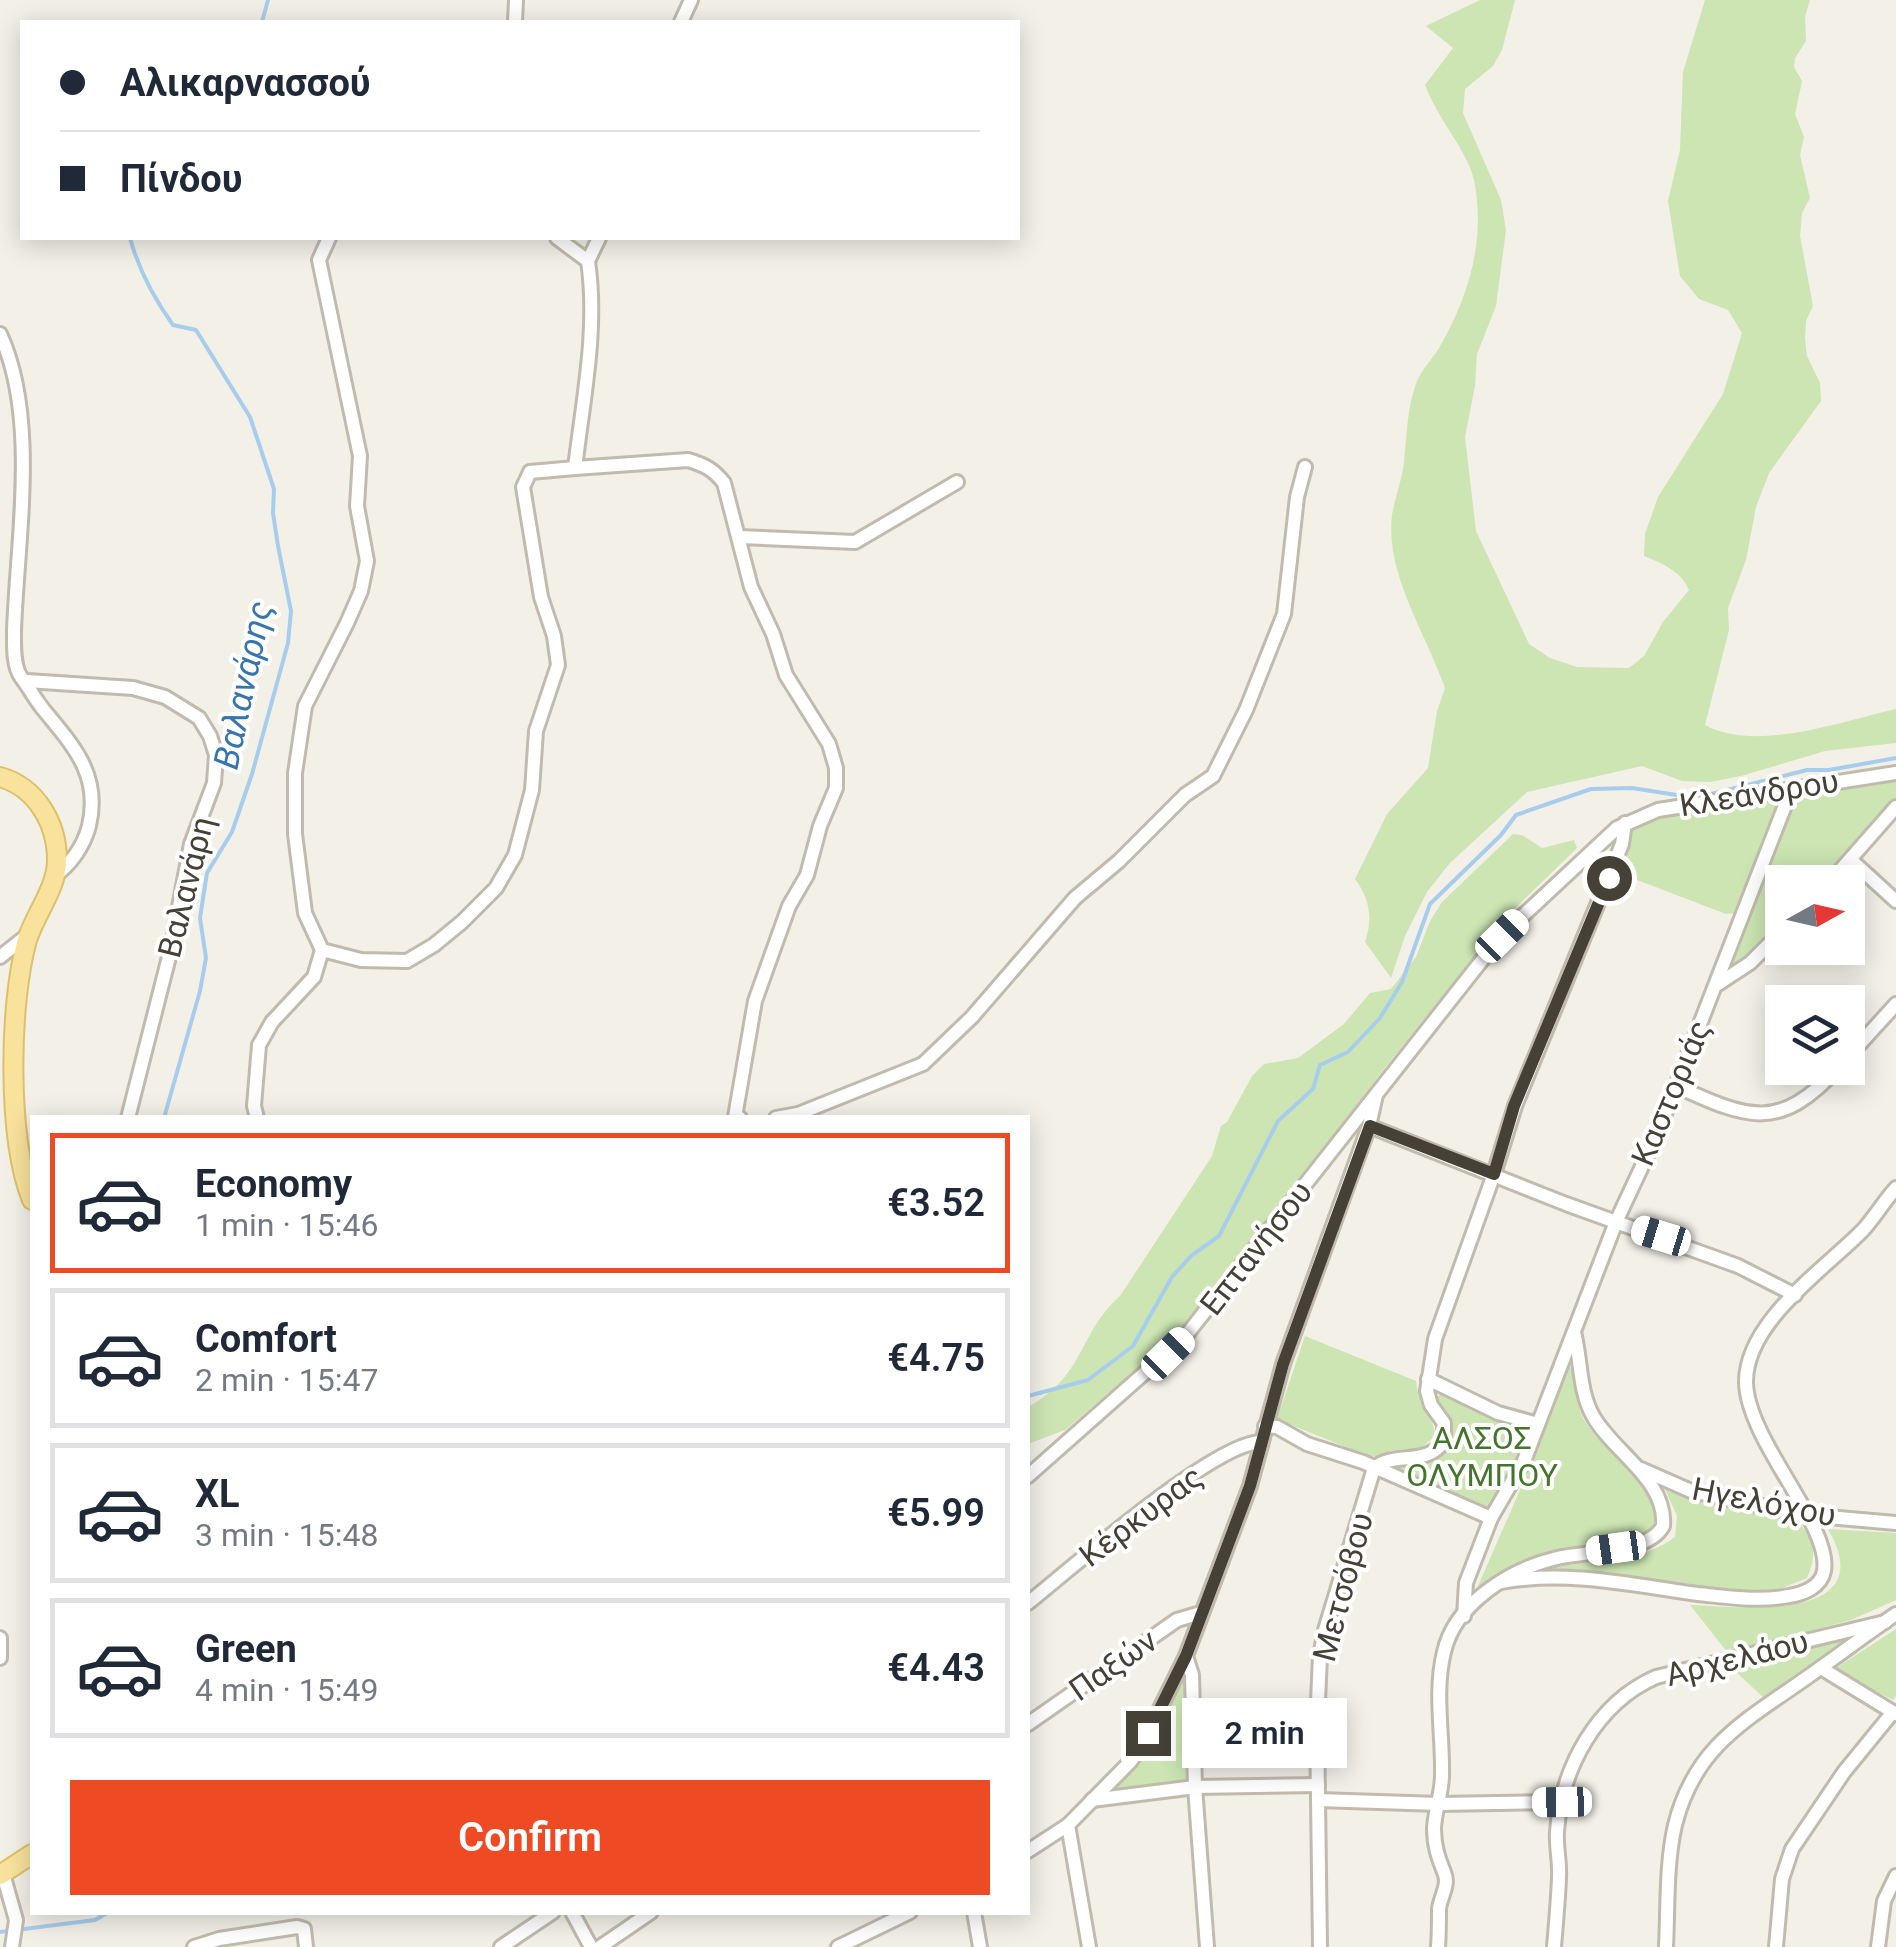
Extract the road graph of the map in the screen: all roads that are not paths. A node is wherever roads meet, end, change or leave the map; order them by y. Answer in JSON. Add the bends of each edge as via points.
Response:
{"nodes":[{"id":1,"x":328,"y":240,"type":"edge"},
{"id":2,"x":560,"y":240,"type":"edge"},
{"id":3,"x":599,"y":240,"type":"edge"},
{"id":4,"x":588,"y":262,"type":"junction"},
{"id":5,"x":0,"y":334,"type":"edge"},
{"id":6,"x":1305,"y":467,"type":"dead end"},
{"id":7,"x":575,"y":468,"type":"junction"},
{"id":8,"x":957,"y":482,"type":"dead end"},
{"id":9,"x":739,"y":537,"type":"junction"},
{"id":10,"x":26,"y":681,"type":"junction"},
{"id":11,"x":1896,"y":773,"type":"edge"},
{"id":12,"x":0,"y":778,"type":"edge"},
{"id":13,"x":1791,"y":790,"type":"junction"},
{"id":14,"x":1896,"y":807,"type":"edge"},
{"id":15,"x":1625,"y":823,"type":"junction"},
{"id":16,"x":1852,"y":860,"type":"junction"},
{"id":17,"x":1847,"y":865,"type":"edge"},
{"id":18,"x":54,"y":876,"type":"junction"},
{"id":19,"x":1896,"y":901,"type":"edge"},
{"id":20,"x":29,"y":934,"type":"junction"},
{"id":21,"x":1765,"y":948,"type":"edge"},
{"id":22,"x":322,"y":950,"type":"junction"},
{"id":23,"x":0,"y":956,"type":"edge"},
{"id":24,"x":1716,"y":986,"type":"junction"},
{"id":25,"x":1896,"y":1004,"type":"edge"},
{"id":26,"x":1865,"y":1038,"type":"edge"},
{"id":27,"x":1820,"y":1085,"type":"edge"},
{"id":28,"x":1676,"y":1086,"type":"junction"},
{"id":29,"x":1376,"y":1093,"type":"junction"},
{"id":30,"x":129,"y":1115,"type":"edge"},
{"id":31,"x":256,"y":1115,"type":"edge"},
{"id":32,"x":735,"y":1115,"type":"edge"},
{"id":33,"x":792,"y":1115,"type":"edge"},
{"id":34,"x":1370,"y":1126,"type":"junction"},
{"id":35,"x":1494,"y":1174,"type":"junction"},
{"id":36,"x":1896,"y":1188,"type":"edge"},
{"id":37,"x":30,"y":1193,"type":"edge"},
{"id":38,"x":1616,"y":1222,"type":"junction"},
{"id":39,"x":1794,"y":1295,"type":"junction"},
{"id":40,"x":1573,"y":1330,"type":"junction"},
{"id":41,"x":1428,"y":1380,"type":"junction"},
{"id":42,"x":1538,"y":1424,"type":"junction"},
{"id":43,"x":1265,"y":1426,"type":"junction"},
{"id":44,"x":1261,"y":1442,"type":"junction"},
{"id":45,"x":1636,"y":1467,"type":"junction"},
{"id":46,"x":1374,"y":1468,"type":"junction"},
{"id":47,"x":1030,"y":1474,"type":"edge"},
{"id":48,"x":1805,"y":1515,"type":"junction"},
{"id":49,"x":1491,"y":1518,"type":"junction"},
{"id":50,"x":1896,"y":1523,"type":"edge"},
{"id":51,"x":1501,"y":1582,"type":"junction"},
{"id":52,"x":1030,"y":1601,"type":"edge"},
{"id":53,"x":1201,"y":1613,"type":"junction"},
{"id":54,"x":1464,"y":1616,"type":"junction"},
{"id":55,"x":1890,"y":1618,"type":"edge"},
{"id":56,"x":0,"y":1638,"type":"edge"},
{"id":57,"x":1186,"y":1656,"type":"junction"},
{"id":58,"x":0,"y":1658,"type":"edge"},
{"id":59,"x":1821,"y":1668,"type":"junction"},
{"id":60,"x":1894,"y":1713,"type":"edge"},
{"id":61,"x":1030,"y":1723,"type":"edge"},
{"id":62,"x":1318,"y":1784,"type":"junction"},
{"id":63,"x":1195,"y":1787,"type":"junction"},
{"id":64,"x":1092,"y":1800,"type":"junction"},
{"id":65,"x":1318,"y":1800,"type":"junction"},
{"id":66,"x":1562,"y":1802,"type":"junction"},
{"id":67,"x":1438,"y":1804,"type":"junction"},
{"id":68,"x":1068,"y":1825,"type":"junction"},
{"id":69,"x":1030,"y":1849,"type":"edge"},
{"id":70,"x":30,"y":1855,"type":"edge"},
{"id":71,"x":1,"y":1874,"type":"edge"},
{"id":72,"x":1896,"y":1876,"type":"edge"},
{"id":73,"x":549,"y":1915,"type":"edge"},
{"id":74,"x":574,"y":1915,"type":"edge"},
{"id":75,"x":647,"y":1915,"type":"edge"},
{"id":76,"x":905,"y":1915,"type":"edge"},
{"id":77,"x":975,"y":1915,"type":"edge"},
{"id":78,"x":14,"y":1941,"type":"edge"},
{"id":79,"x":860,"y":1943,"type":"edge"},
{"id":80,"x":194,"y":1947,"type":"edge"},
{"id":81,"x":306,"y":1947,"type":"edge"},
{"id":82,"x":501,"y":1947,"type":"edge"},
{"id":83,"x":592,"y":1947,"type":"edge"},
{"id":84,"x":600,"y":1947,"type":"edge"},
{"id":85,"x":838,"y":1947,"type":"edge"},
{"id":86,"x":980,"y":1947,"type":"edge"},
{"id":87,"x":1089,"y":1947,"type":"edge"},
{"id":88,"x":1207,"y":1947,"type":"edge"},
{"id":89,"x":1320,"y":1947,"type":"edge"},
{"id":90,"x":1438,"y":1947,"type":"edge"},
{"id":91,"x":1554,"y":1947,"type":"edge"},
{"id":92,"x":1666,"y":1947,"type":"edge"},
{"id":93,"x":1776,"y":1947,"type":"edge"},
{"id":94,"x":1878,"y":1947,"type":"edge"}],
"edges":[{"from":1,"to":22,"type":"street","via":[[319,260],[360,456],[357,506],[367,561],[347,623],[305,706],[295,773],[305,913]]},
{"from":2,"to":4,"type":"street"},
{"from":3,"to":4,"type":"street"},
{"from":4,"to":7,"type":"street","via":[[592,322]]},
{"from":5,"to":10,"type":"street","via":[[20,404],[14,632],[17,666]]},
{"from":6,"to":33,"type":"street","via":[[1284,614],[1213,776],[1074,898],[972,1017],[922,1064]]},
{"from":7,"to":9,"type":"street","via":[[688,460],[706,465],[724,484]]},
{"from":7,"to":22,"type":"street","via":[[530,472],[523,486],[558,664],[536,731],[532,790],[515,855],[496,888],[462,922],[407,961],[360,960]]},
{"from":8,"to":9,"type":"street","via":[[855,542]]},
{"from":9,"to":32,"type":"street","via":[[786,675],[830,744],[836,788],[755,1000]]},
{"from":10,"to":18,"type":"street","via":[[76,749],[92,788],[86,836]]},
{"from":10,"to":30,"type":"street","name":"Βαλανάρη","via":[[153,692],[195,714],[214,750],[214,783],[190,844]]},
{"from":11,"to":13,"type":"street","name":"Κλεάνδρου"},
{"from":12,"to":18,"type":"main road","via":[[26,789],[44,813],[56,850]]},
{"from":13,"to":15,"type":"street","name":"Κλεάνδρου","via":[[1669,808]]},
{"from":13,"to":24,"type":"street","name":"Καστοριάς"},
{"from":14,"to":16,"type":"street"},
{"from":15,"to":29,"type":"street","name":"Επτανήσου","via":[[1502,936]]},
{"from":15,"to":35,"type":"street","via":[[1514,1106]]},
{"from":16,"to":17,"type":"street"},
{"from":16,"to":19,"type":"street"},
{"from":18,"to":20,"type":"main road"},
{"from":20,"to":23,"type":"street"},
{"from":20,"to":37,"type":"main road","via":[[18,1000],[14,1105]]},
{"from":21,"to":24,"type":"street"},
{"from":22,"to":31,"type":"street","via":[[314,977],[259,1045]]},
{"from":24,"to":28,"type":"street","name":"Καστοριάς"},
{"from":25,"to":26,"type":"street"},
{"from":27,"to":28,"type":"street","via":[[1786,1108],[1760,1114],[1734,1111]]},
{"from":28,"to":38,"type":"street","name":"Καστοριάς"},
{"from":29,"to":34,"type":"street"},
{"from":29,"to":47,"type":"street","name":"Επτανήσου","via":[[1184,1338]]},
{"from":34,"to":35,"type":"street"},
{"from":34,"to":43,"type":"street"},
{"from":35,"to":38,"type":"street"},
{"from":35,"to":41,"type":"street","via":[[1434,1339]]},
{"from":36,"to":39,"type":"street","via":[[1867,1226]]},
{"from":38,"to":39,"type":"street","via":[[1738,1266]]},
{"from":38,"to":40,"type":"street","name":"Καστοριάς"},
{"from":39,"to":48,"type":"street","via":[[1758,1341],[1746,1388],[1757,1428]]},
{"from":40,"to":42,"type":"street","name":"Καστοριάς"},
{"from":40,"to":45,"type":"street","via":[[1593,1416]]},
{"from":41,"to":42,"type":"street"},
{"from":41,"to":46,"type":"street","via":[[1429,1401],[1444,1427],[1442,1445]]},
{"from":42,"to":49,"type":"street","name":"Καστοριάς"},
{"from":43,"to":44,"type":"street"},
{"from":43,"to":46,"type":"street"},
{"from":44,"to":52,"type":"street","name":"Κέρκυρας","via":[[1237,1447],[1190,1476]]},
{"from":44,"to":53,"type":"street"},
{"from":45,"to":48,"type":"street","name":"Ηγελόχου","via":[[1691,1491]]},
{"from":45,"to":51,"type":"street","name":"Καστοριάς","via":[[1663,1512],[1658,1536],[1549,1560]]},
{"from":46,"to":49,"type":"street"},
{"from":46,"to":62,"type":"street","name":"Μετσόβου","via":[[1322,1643]]},
{"from":48,"to":50,"type":"street","name":"Ηγελόχου"},
{"from":48,"to":51,"type":"street","via":[[1822,1550],[1824,1572],[1816,1585],[1792,1596],[1726,1597],[1582,1577]]},
{"from":49,"to":54,"type":"street","name":"Καστοριάς","via":[[1466,1583]]},
{"from":51,"to":54,"type":"street","name":"Καστοριάς"},
{"from":53,"to":57,"type":"street"},
{"from":53,"to":61,"type":"street","name":"Παξών","via":[[1177,1620]]},
{"from":54,"to":67,"type":"street","name":"Καστοριάς","via":[[1442,1665]]},
{"from":55,"to":59,"type":"street"},
{"from":55,"to":66,"type":"street","name":"Αρχελάου","via":[[1645,1682],[1599,1720]]},
{"from":56,"to":58,"type":"street"},
{"from":57,"to":63,"type":"street"},
{"from":57,"to":64,"type":"street","via":[[1138,1752]]},
{"from":59,"to":60,"type":"street"},
{"from":59,"to":92,"type":"street","via":[[1737,1725],[1692,1782],[1673,1836]]},
{"from":60,"to":93,"type":"street","via":[[1792,1849],[1782,1879]]},
{"from":62,"to":63,"type":"street"},
{"from":62,"to":65,"type":"street","name":"Μετσόβου"},
{"from":63,"to":64,"type":"street"},
{"from":63,"to":88,"type":"street"},
{"from":64,"to":68,"type":"street"},
{"from":65,"to":67,"type":"street"},
{"from":65,"to":89,"type":"street","name":"Μετσόβου"},
{"from":66,"to":67,"type":"street"},
{"from":66,"to":91,"type":"street","name":"Αρχελάου"},
{"from":67,"to":90,"type":"street","name":"Καστοριάς","via":[[1434,1846],[1445,1888]]},
{"from":68,"to":69,"type":"street"},
{"from":68,"to":87,"type":"street"},
{"from":70,"to":71,"type":"main road"},
{"from":71,"to":78,"type":"street","via":[[12,1903]]},
{"from":72,"to":94,"type":"street"},
{"from":73,"to":82,"type":"street"},
{"from":74,"to":83,"type":"street"},
{"from":75,"to":84,"type":"street"},
{"from":76,"to":79,"type":"street"},
{"from":77,"to":86,"type":"street"},
{"from":79,"to":85,"type":"street"},
{"from":80,"to":81,"type":"street","via":[[297,1927],[307,1934]]}]}
